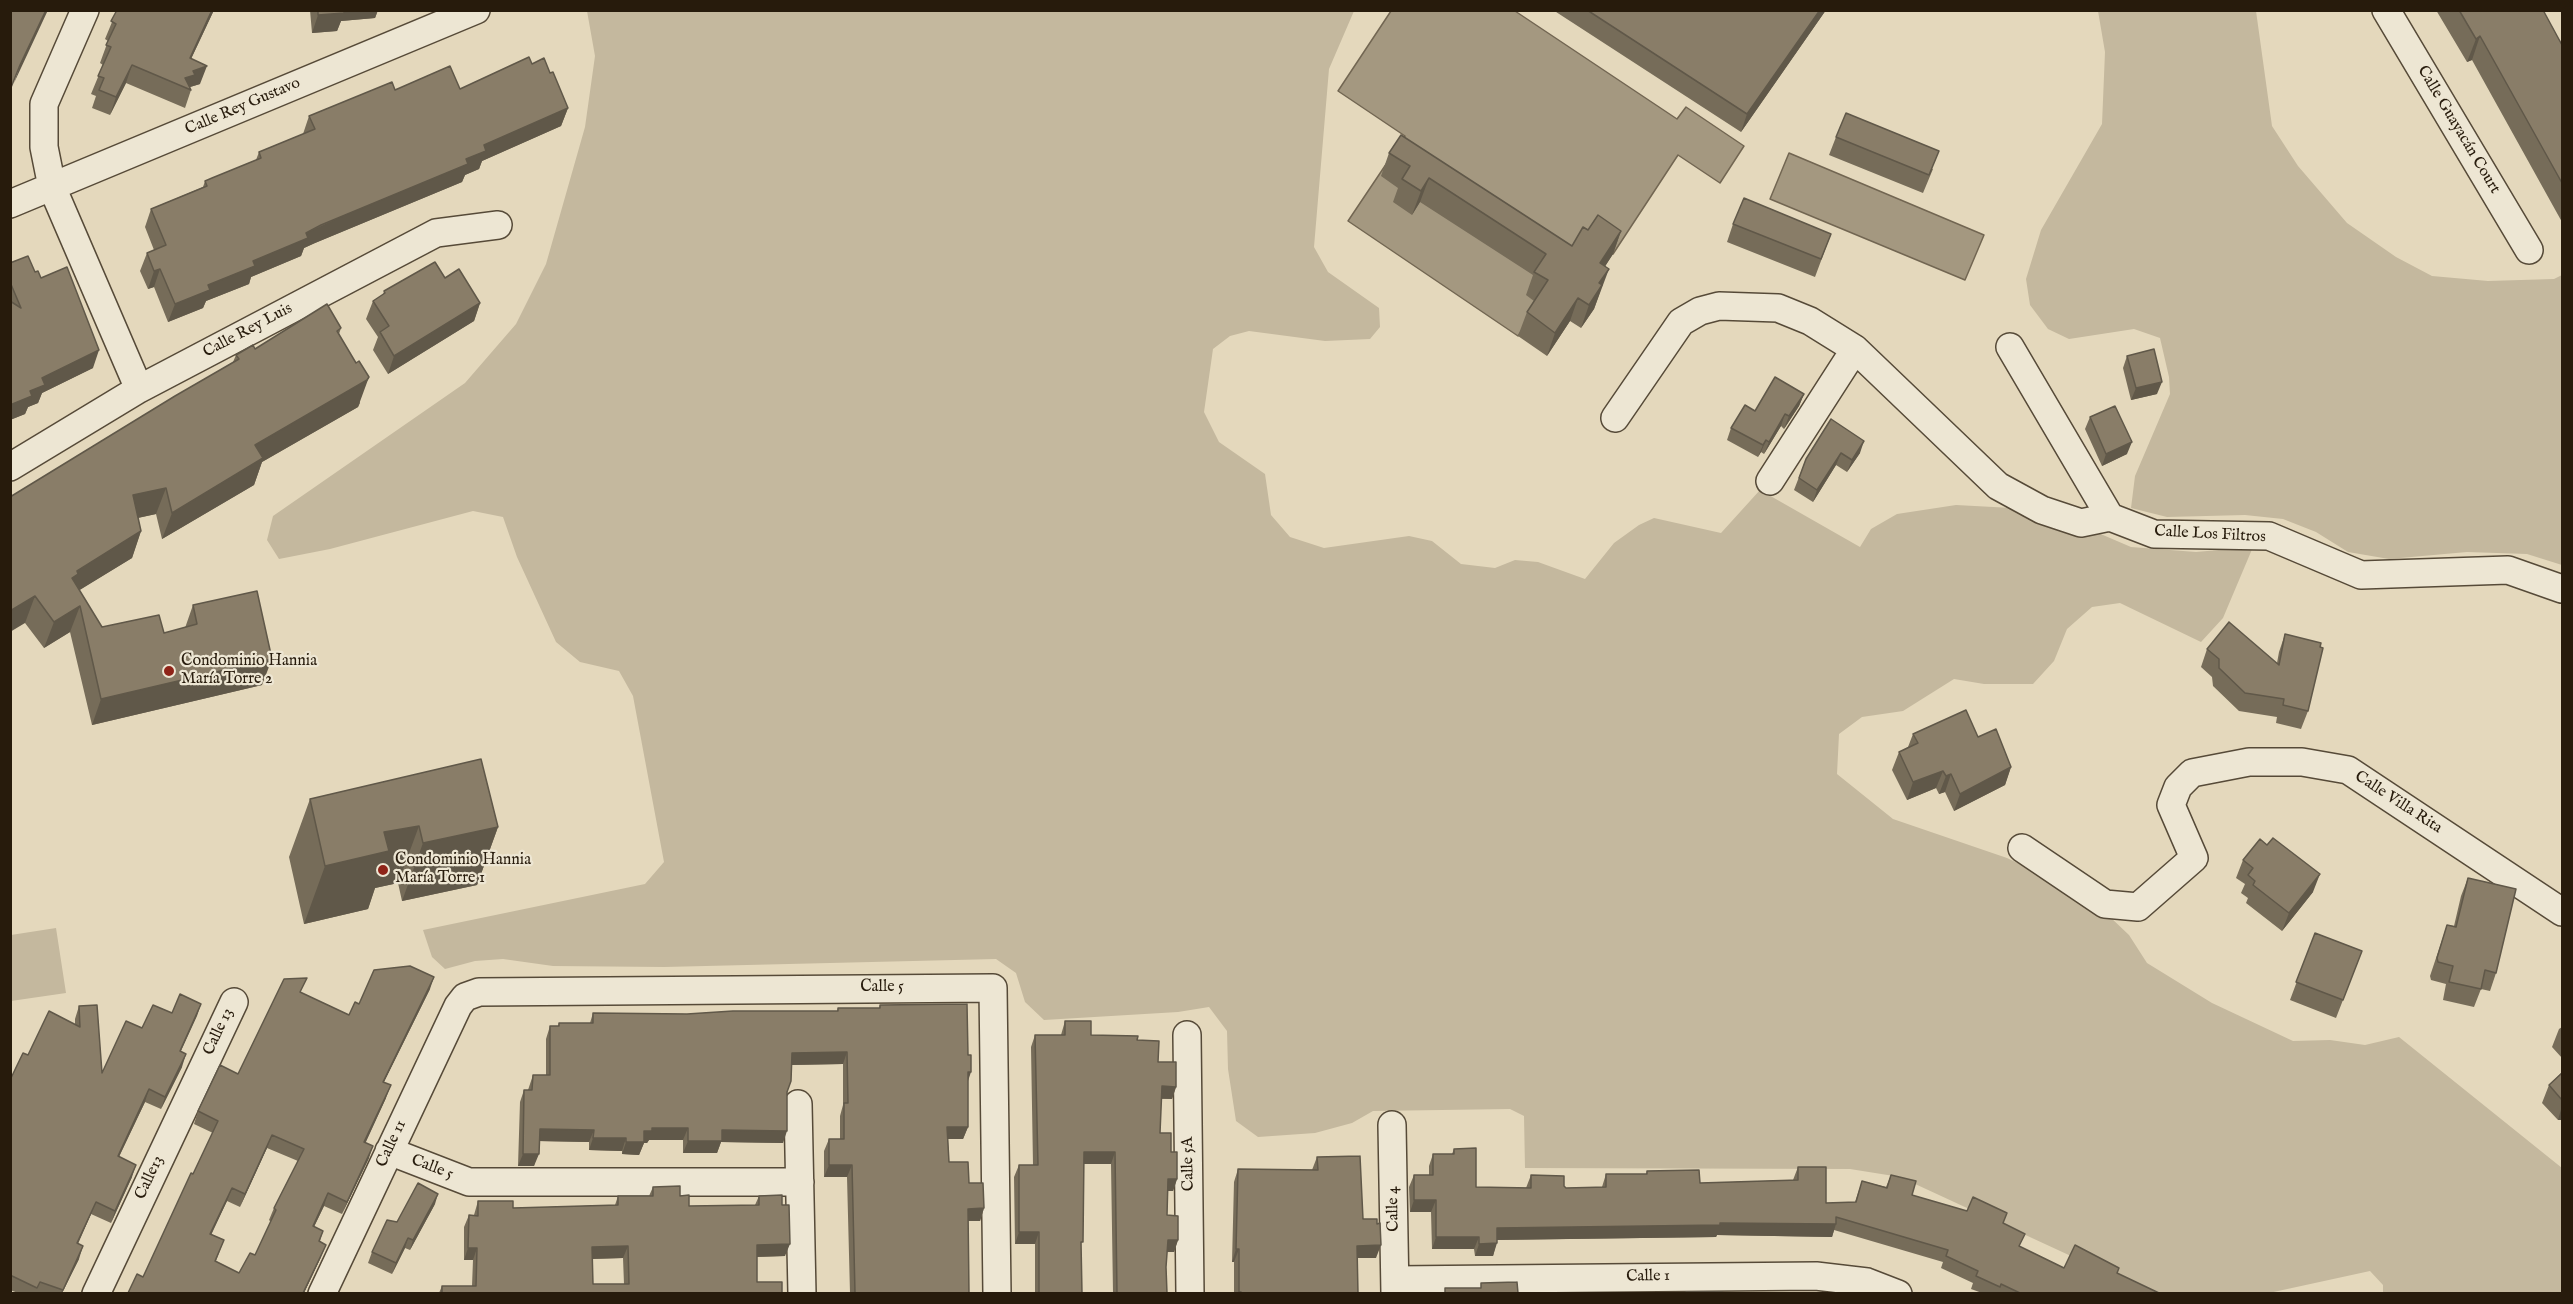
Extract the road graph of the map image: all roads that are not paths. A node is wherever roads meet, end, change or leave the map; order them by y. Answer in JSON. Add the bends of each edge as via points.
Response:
{"nodes":[{"id":1,"x":85,"y":10,"type":"edge"},
{"id":2,"x":476,"y":10,"type":"edge"},
{"id":3,"x":2386,"y":10,"type":"edge"},
{"id":4,"x":447,"y":16,"type":"edge"},
{"id":5,"x":52,"y":187,"type":"junction"},
{"id":6,"x":10,"y":204,"type":"edge"},
{"id":7,"x":498,"y":225,"type":"dead end"},
{"id":8,"x":2529,"y":250,"type":"dead end"},
{"id":9,"x":2010,"y":347,"type":"dead end"},
{"id":10,"x":1855,"y":349,"type":"junction"},
{"id":11,"x":139,"y":389,"type":"junction"},
{"id":12,"x":1615,"y":418,"type":"dead end"},
{"id":13,"x":10,"y":467,"type":"edge"},
{"id":14,"x":1770,"y":481,"type":"dead end"},
{"id":15,"x":2110,"y":517,"type":"junction"},
{"id":16,"x":2562,"y":589,"type":"edge"},
{"id":17,"x":2022,"y":848,"type":"dead end"},
{"id":18,"x":2562,"y":912,"type":"edge"},
{"id":19,"x":465,"y":997,"type":"joint"},
{"id":20,"x":234,"y":1002,"type":"dead end"},
{"id":21,"x":1187,"y":1035,"type":"dead end"},
{"id":22,"x":205,"y":1063,"type":"joint"},
{"id":23,"x":798,"y":1104,"type":"dead end"},
{"id":24,"x":1392,"y":1125,"type":"dead end"},
{"id":25,"x":389,"y":1151,"type":"junction"},
{"id":26,"x":800,"y":1182,"type":"junction"},
{"id":27,"x":1395,"y":1287,"type":"edge"},
{"id":28,"x":96,"y":1293,"type":"edge"},
{"id":29,"x":322,"y":1293,"type":"edge"},
{"id":30,"x":802,"y":1293,"type":"edge"},
{"id":31,"x":997,"y":1293,"type":"edge"},
{"id":32,"x":1191,"y":1293,"type":"edge"},
{"id":33,"x":1898,"y":1293,"type":"edge"}],
"edges":[{"from":1,"to":5,"type":"street","via":[[44,104],[43,136]]},
{"from":2,"to":4,"type":"street","name":"Calle Rey Gustavo"},
{"from":3,"to":8,"type":"street","name":"Calle Guayacán Court"},
{"from":4,"to":5,"type":"street","name":"Calle Rey Gustavo"},
{"from":5,"to":6,"type":"street","name":"Calle Rey Gustavo"},
{"from":5,"to":11,"type":"street"},
{"from":7,"to":11,"type":"street","name":"Calle Rey Luis","via":[[436,233]]},
{"from":9,"to":15,"type":"street"},
{"from":10,"to":12,"type":"street","via":[[1810,321],[1778,308],[1719,306],[1700,311],[1681,322]]},
{"from":10,"to":14,"type":"street"},
{"from":10,"to":15,"type":"street","via":[[1998,486],[2042,510],[2081,523]]},
{"from":11,"to":13,"type":"street","name":"Calle Rey Luis"},
{"from":15,"to":16,"type":"street","name":"Calle Los Filtros","via":[[2154,534],[2269,536],[2361,575],[2508,570]]},
{"from":17,"to":18,"type":"street","name":"Calle Villa Rita","via":[[2106,904],[2138,907],[2194,858],[2171,805],[2178,787],[2192,773],[2249,762],[2302,762],[2348,770]]},
{"from":19,"to":25,"type":"street","name":"Calle 11"},
{"from":19,"to":31,"type":"street","name":"Calle 5","via":[[479,992],[993,988]]},
{"from":20,"to":22,"type":"street","name":"Calle 13"},
{"from":21,"to":32,"type":"street","name":"Calle 5A"},
{"from":22,"to":28,"type":"street","name":"Calle13"},
{"from":23,"to":26,"type":"street"},
{"from":24,"to":27,"type":"street","name":"Calle 4"},
{"from":25,"to":26,"type":"street","name":"Calle 5","via":[[469,1182]]},
{"from":25,"to":29,"type":"street","name":"Calle 11"},
{"from":26,"to":30,"type":"street"},
{"from":27,"to":33,"type":"street","name":"Calle 1","via":[[1816,1276],[1867,1282]]}]}
